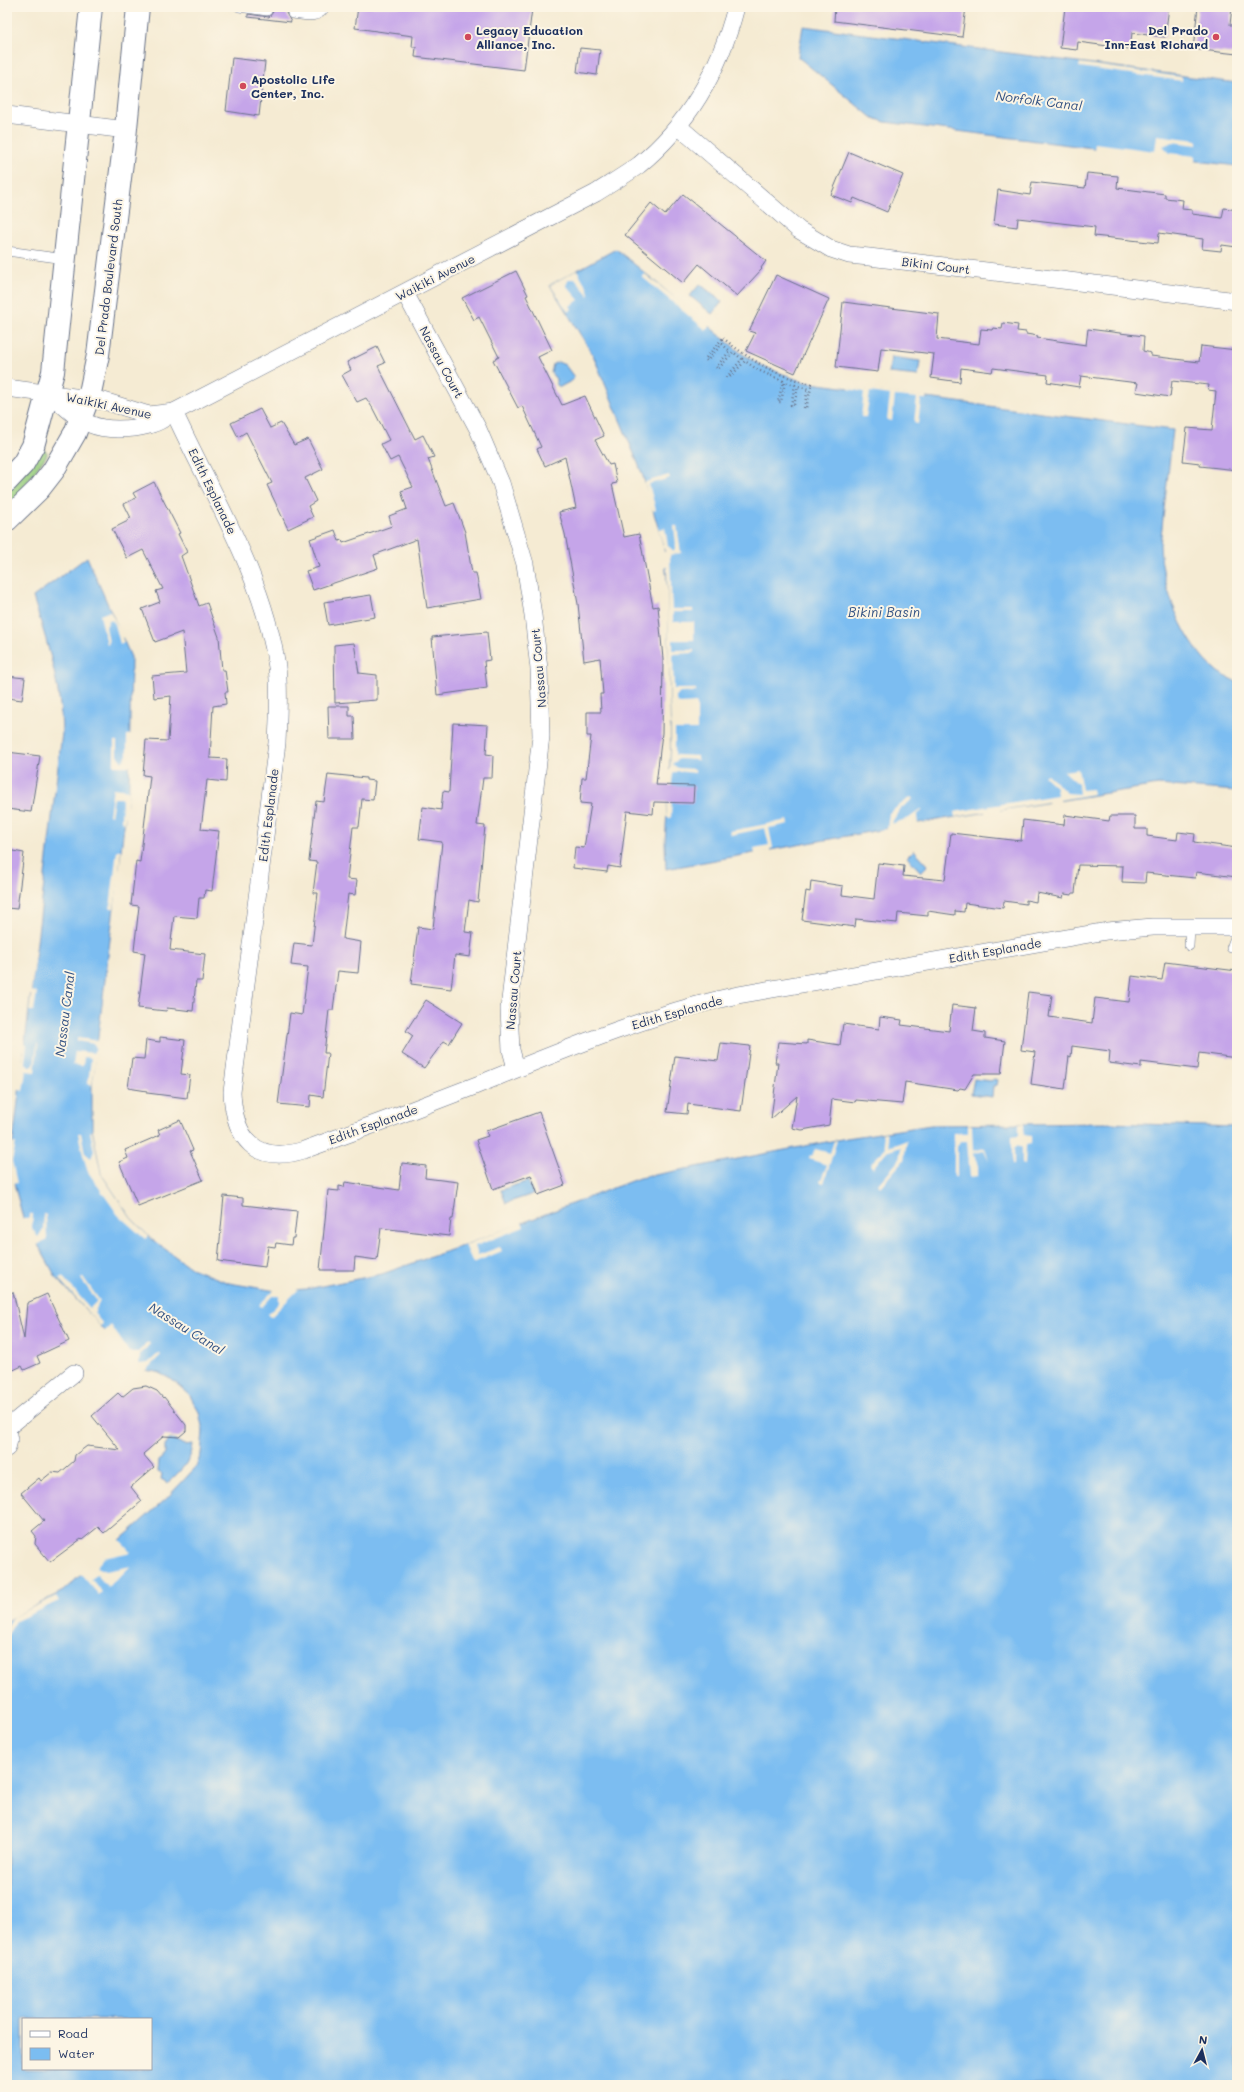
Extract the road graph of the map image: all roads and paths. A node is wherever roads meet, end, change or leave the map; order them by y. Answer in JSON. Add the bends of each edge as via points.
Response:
{"nodes":[{"id":1,"x":91,"y":7,"type":"edge"},
{"id":2,"x":138,"y":7,"type":"edge"},
{"id":3,"x":238,"y":7,"type":"edge"},
{"id":4,"x":307,"y":7,"type":"edge"},
{"id":5,"x":318,"y":7,"type":"edge"},
{"id":6,"x":325,"y":7,"type":"edge"},
{"id":7,"x":736,"y":7,"type":"edge"},
{"id":8,"x":267,"y":11,"type":"dead end"},
{"id":9,"x":292,"y":14,"type":"dead end"},
{"id":10,"x":7,"y":115,"type":"edge"},
{"id":11,"x":78,"y":125,"type":"junction"},
{"id":12,"x":678,"y":126,"type":"junction"},
{"id":13,"x":126,"y":130,"type":"junction"},
{"id":14,"x":7,"y":252,"type":"edge"},
{"id":15,"x":66,"y":259,"type":"junction"},
{"id":16,"x":405,"y":293,"type":"junction"},
{"id":17,"x":1237,"y":301,"type":"edge"},
{"id":18,"x":783,"y":381,"type":"joint"},
{"id":19,"x":7,"y":388,"type":"edge"},
{"id":20,"x":49,"y":393,"type":"junction"},
{"id":21,"x":89,"y":398,"type":"junction"},
{"id":22,"x":174,"y":412,"type":"junction"},
{"id":23,"x":81,"y":421,"type":"junction"},
{"id":24,"x":7,"y":481,"type":"edge"},
{"id":25,"x":7,"y":520,"type":"edge"},
{"id":26,"x":1190,"y":927,"type":"junction"},
{"id":27,"x":1237,"y":927,"type":"edge"},
{"id":28,"x":1237,"y":932,"type":"edge"},
{"id":29,"x":1189,"y":946,"type":"dead end"},
{"id":30,"x":1231,"y":948,"type":"dead end"},
{"id":31,"x":516,"y":1068,"type":"junction"},
{"id":32,"x":74,"y":1373,"type":"dead end"},
{"id":33,"x":7,"y":1429,"type":"edge"},
{"id":34,"x":7,"y":1448,"type":"edge"}],
"edges":[{"from":1,"to":11,"type":"street"},
{"from":2,"to":13,"type":"street","name":"Del Prado Boulevard South"},
{"from":3,"to":8,"type":"lane"},
{"from":4,"to":5,"type":"lane"},
{"from":6,"to":9,"type":"lane","via":[[321,13],[312,16]]},
{"from":7,"to":12,"type":"street","name":"Waikiki Avenue","via":[[720,56],[695,104]]},
{"from":10,"to":11,"type":"street"},
{"from":11,"to":13,"type":"street"},
{"from":11,"to":15,"type":"street"},
{"from":12,"to":16,"type":"street","name":"Waikiki Avenue","via":[[638,165],[596,193]]},
{"from":12,"to":17,"type":"street","name":"Bikini Court","via":[[798,230],[831,249],[869,257]]},
{"from":13,"to":21,"type":"street","name":"Del Prado Boulevard South","via":[[98,355]]},
{"from":14,"to":15,"type":"lane"},
{"from":15,"to":20,"type":"street"},
{"from":16,"to":22,"type":"street","name":"Waikiki Avenue"},
{"from":16,"to":31,"type":"street","name":"Nassau Court","via":[[478,429],[501,483],[525,564],[533,615],[540,683],[541,736],[509,1009],[511,1050]]},
{"from":18,"to":18,"type":"path","via":[[745,361],[729,378],[727,376],[742,359],[733,352],[718,369],[716,367],[730,350],[722,344],[707,361],[705,359],[723,338],[760,365],[784,376],[812,384],[806,408],[808,389],[798,386],[794,405],[791,405],[795,385],[785,382],[781,402],[778,402]]},
{"from":19,"to":20,"type":"street","name":"Waikiki Avenue"},
{"from":20,"to":21,"type":"street","name":"Waikiki Avenue"},
{"from":20,"to":23,"type":"street"},
{"from":20,"to":24,"type":"street","via":[[33,446],[23,464]]},
{"from":21,"to":22,"type":"street","name":"Waikiki Avenue","via":[[118,404],[149,415]]},
{"from":21,"to":23,"type":"street","name":"Del Prado Boulevard South"},
{"from":22,"to":23,"type":"street","via":[[160,422],[122,429],[105,430]]},
{"from":22,"to":31,"type":"street","name":"Edith Esplanade","via":[[234,534],[253,580],[267,621],[277,668],[277,743],[232,1092],[233,1111],[241,1134],[261,1151],[279,1155],[295,1153],[424,1106]]},
{"from":23,"to":25,"type":"street","name":"Del Prado Boulevard South","via":[[53,471],[39,489]]},
{"from":26,"to":27,"type":"street","name":"Edith Esplanade"},
{"from":26,"to":29,"type":"lane"},
{"from":26,"to":31,"type":"street","name":"Edith Esplanade","via":[[1153,927],[1103,932],[731,996],[647,1018]]},
{"from":28,"to":30,"type":"lane"},
{"from":32,"to":33,"type":"street"},
{"from":33,"to":34,"type":"street"}]}
